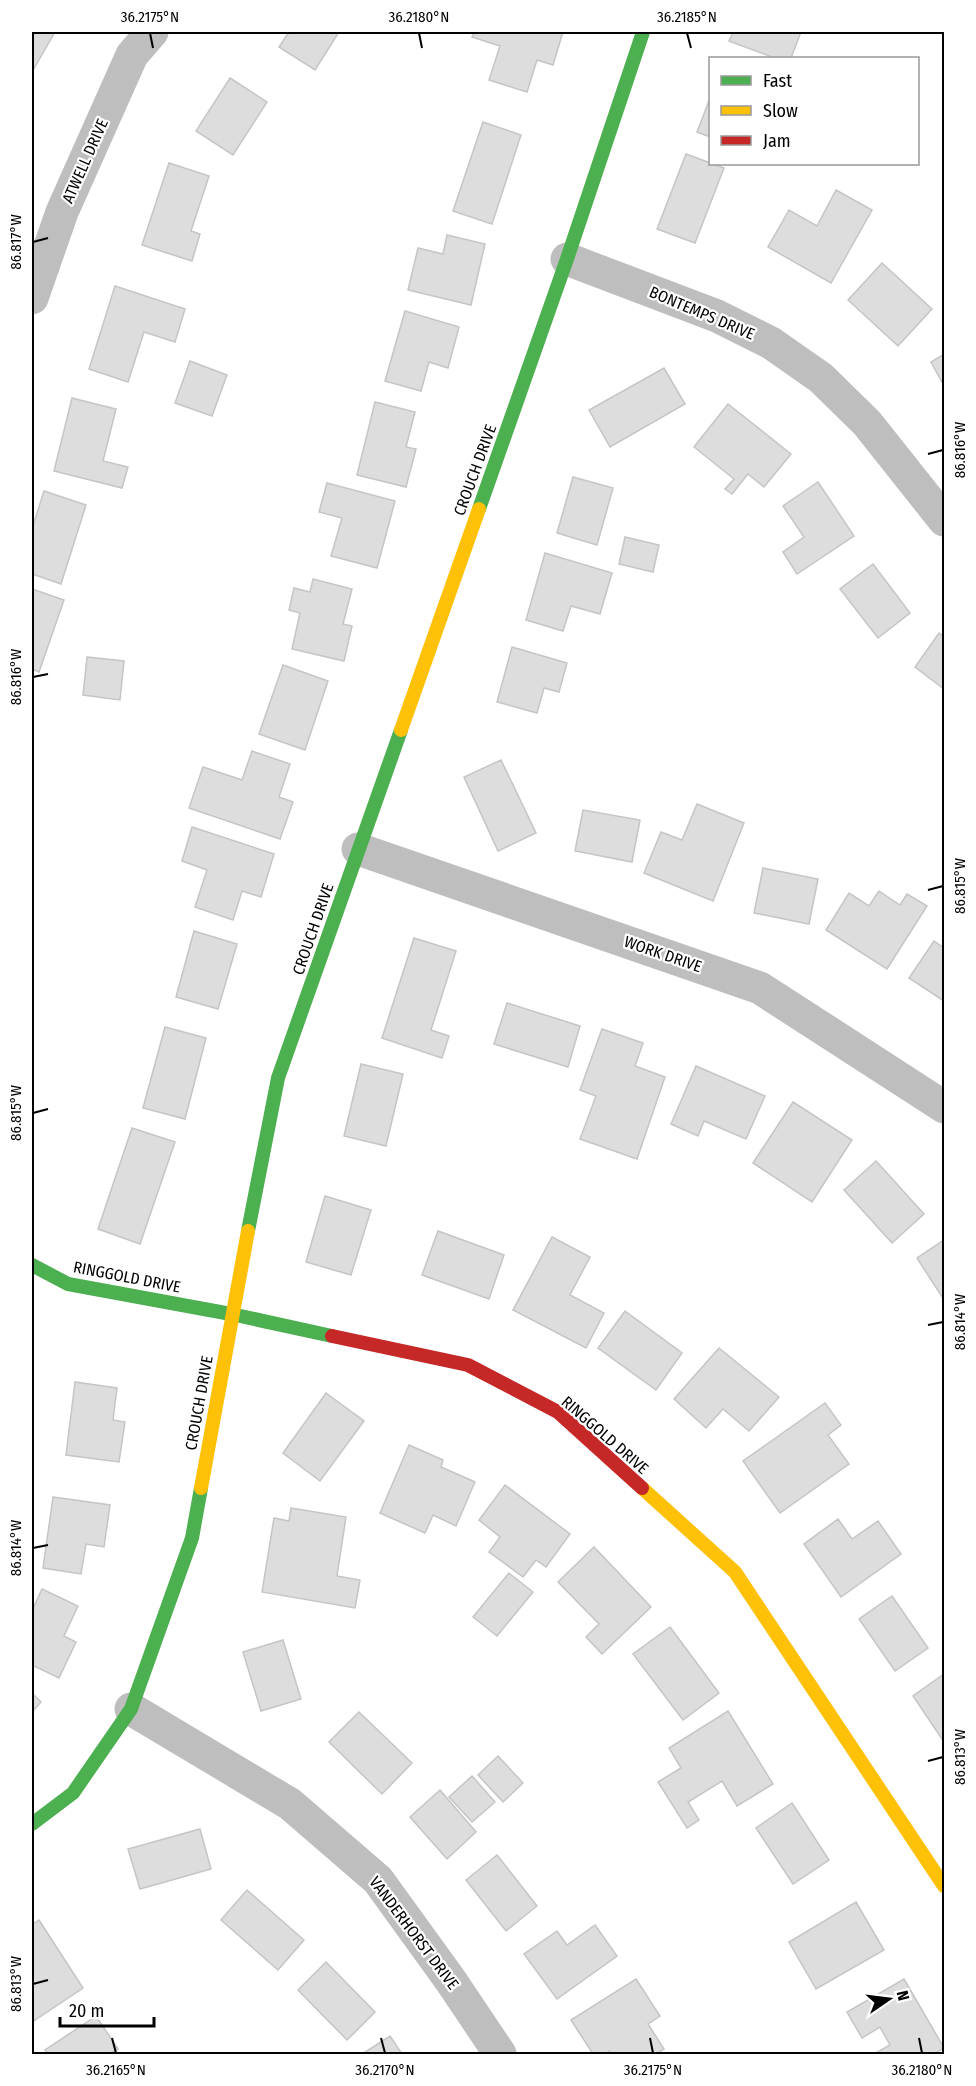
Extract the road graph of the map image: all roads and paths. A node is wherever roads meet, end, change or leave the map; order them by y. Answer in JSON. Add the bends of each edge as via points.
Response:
{"nodes":[{"id":1,"x":152,"y":32,"type":"edge"},
{"id":2,"x":643,"y":32,"type":"edge"},
{"id":3,"x":567,"y":259,"type":"junction"},
{"id":4,"x":32,"y":298,"type":"edge"},
{"id":5,"x":945,"y":520,"type":"edge"},
{"id":6,"x":358,"y":849,"type":"junction"},
{"id":7,"x":945,"y":1107,"type":"edge"},
{"id":8,"x":32,"y":1265,"type":"edge"},
{"id":9,"x":231,"y":1314,"type":"junction"},
{"id":10,"x":131,"y":1709,"type":"junction"},
{"id":11,"x":32,"y":1824,"type":"edge"},
{"id":12,"x":945,"y":1886,"type":"edge"},
{"id":13,"x":501,"y":2055,"type":"edge"}],
"edges":[{"from":1,"to":4,"type":"street","name":"ATWELL DRIVE","via":[[132,55],[62,212]]},
{"from":2,"to":3,"type":"street","name":"CROUCH DRIVE"},
{"from":3,"to":5,"type":"street","name":"BONTEMPS DRIVE","via":[[717,316],[771,343],[821,378],[867,423]]},
{"from":3,"to":6,"type":"street","name":"CROUCH DRIVE"},
{"from":6,"to":7,"type":"street","name":"WORK DRIVE","via":[[760,988]]},
{"from":6,"to":9,"type":"street","name":"CROUCH DRIVE","via":[[278,1078]]},
{"from":8,"to":9,"type":"street","name":"RINGGOLD DRIVE","via":[[68,1284]]},
{"from":9,"to":10,"type":"street","name":"CROUCH DRIVE","via":[[192,1538]]},
{"from":9,"to":12,"type":"street","name":"RINGGOLD DRIVE","via":[[468,1365],[558,1412],[735,1572]]},
{"from":10,"to":11,"type":"street","name":"CROUCH DRIVE","via":[[73,1793]]},
{"from":10,"to":13,"type":"street","name":"VANDERHORST DRIVE","via":[[290,1804],[378,1880]]}]}
